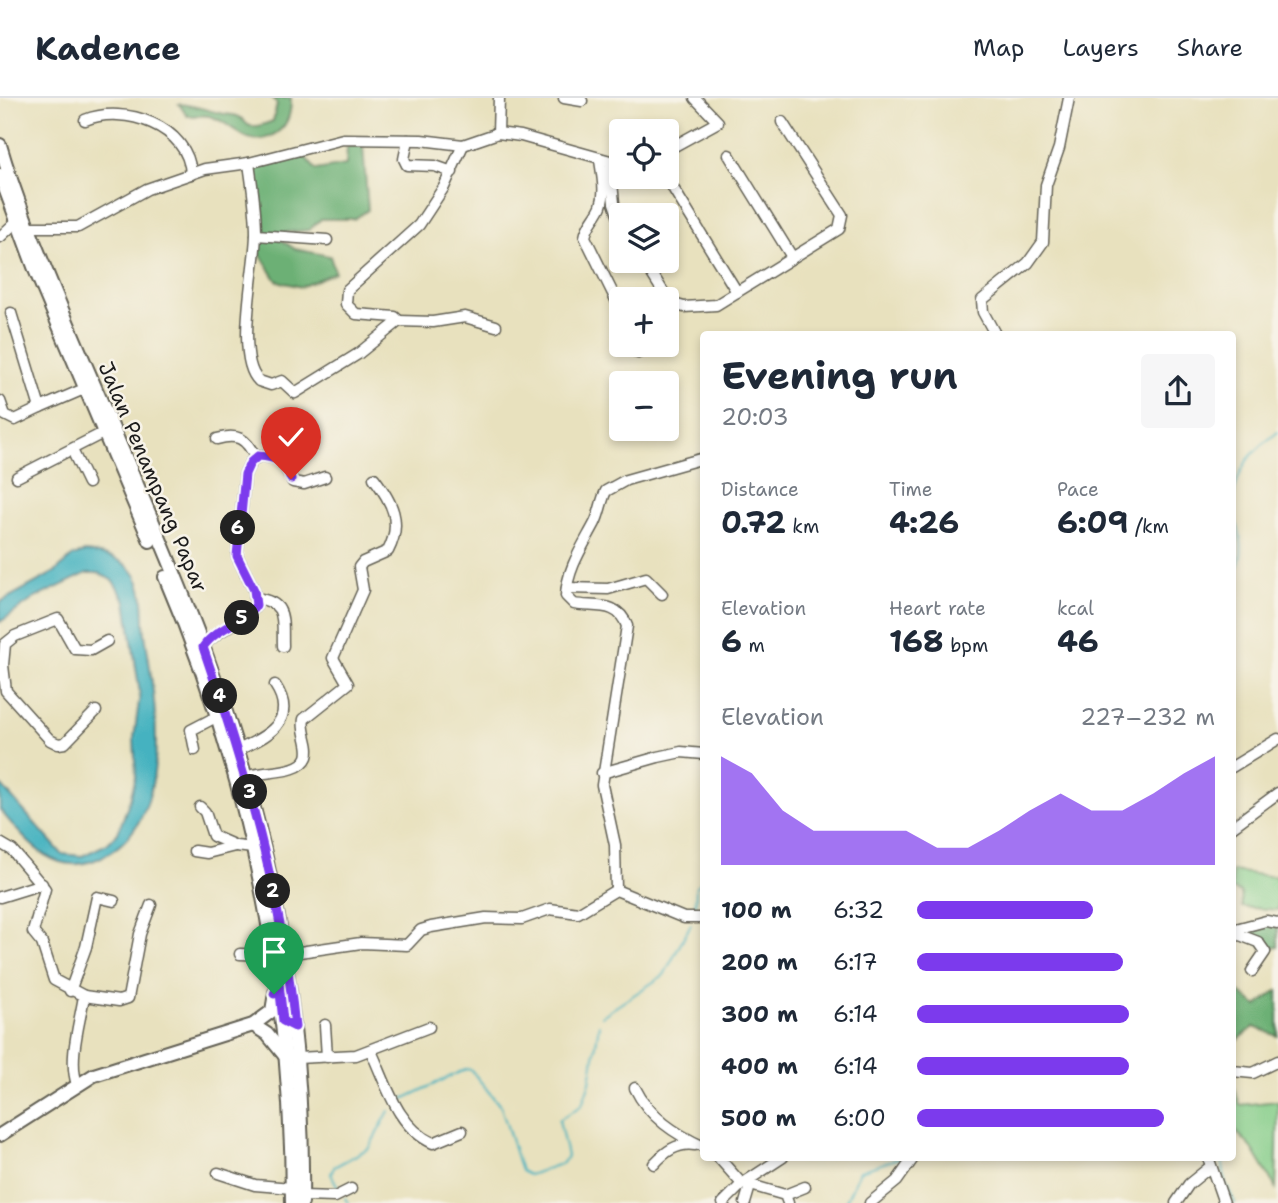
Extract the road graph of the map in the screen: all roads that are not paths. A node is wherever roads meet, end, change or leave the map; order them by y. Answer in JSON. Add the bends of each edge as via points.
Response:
{"nodes":[{"id":1,"x":500,"y":98,"type":"edge"},
{"id":2,"x":564,"y":98,"type":"edge"},
{"id":3,"x":695,"y":98,"type":"edge"},
{"id":4,"x":1069,"y":98,"type":"edge"},
{"id":5,"x":582,"y":102,"type":"dead end"},
{"id":6,"x":85,"y":120,"type":"dead end"},
{"id":7,"x":782,"y":122,"type":"dead end"},
{"id":8,"x":498,"y":133,"type":"junction"},
{"id":9,"x":408,"y":140,"type":"junction"},
{"id":10,"x":679,"y":143,"type":"edge"},
{"id":11,"x":0,"y":145,"type":"edge"},
{"id":12,"x":463,"y":145,"type":"junction"},
{"id":13,"x":729,"y":155,"type":"dead end"},
{"id":14,"x":609,"y":161,"type":"edge"},
{"id":15,"x":249,"y":163,"type":"junction"},
{"id":16,"x":609,"y":171,"type":"edge"},
{"id":17,"x":452,"y":172,"type":"junction"},
{"id":18,"x":191,"y":174,"type":"junction"},
{"id":19,"x":0,"y":175,"type":"edge"},
{"id":20,"x":674,"y":189,"type":"edge"},
{"id":21,"x":22,"y":224,"type":"junction"},
{"id":22,"x":256,"y":235,"type":"junction"},
{"id":23,"x":0,"y":237,"type":"edge"},
{"id":24,"x":327,"y":240,"type":"dead end"},
{"id":25,"x":792,"y":257,"type":"junction"},
{"id":26,"x":651,"y":273,"type":"edge"},
{"id":27,"x":610,"y":287,"type":"edge"},
{"id":28,"x":737,"y":292,"type":"junction"},
{"id":29,"x":11,"y":313,"type":"dead end"},
{"id":30,"x":399,"y":321,"type":"junction"},
{"id":31,"x":496,"y":326,"type":"dead end"},
{"id":32,"x":993,"y":331,"type":"edge"},
{"id":33,"x":84,"y":389,"type":"junction"},
{"id":34,"x":0,"y":401,"type":"edge"},
{"id":35,"x":40,"y":408,"type":"junction"},
{"id":36,"x":103,"y":433,"type":"junction"},
{"id":37,"x":217,"y":439,"type":"dead end"},
{"id":38,"x":72,"y":450,"type":"junction"},
{"id":39,"x":255,"y":457,"type":"junction"},
{"id":40,"x":700,"y":459,"type":"edge"},
{"id":41,"x":17,"y":477,"type":"dead end"},
{"id":42,"x":325,"y":477,"type":"dead end"},
{"id":43,"x":374,"y":478,"type":"dead end"},
{"id":44,"x":88,"y":484,"type":"dead end"},
{"id":45,"x":567,"y":588,"type":"junction"},
{"id":46,"x":662,"y":594,"type":"dead end"},
{"id":47,"x":256,"y":598,"type":"junction"},
{"id":48,"x":107,"y":641,"type":"dead end"},
{"id":49,"x":283,"y":646,"type":"dead end"},
{"id":50,"x":203,"y":647,"type":"junction"},
{"id":51,"x":2,"y":666,"type":"edge"},
{"id":52,"x":275,"y":685,"type":"dead end"},
{"id":53,"x":96,"y":711,"type":"dead end"},
{"id":54,"x":216,"y":717,"type":"junction"},
{"id":55,"x":1278,"y":739,"type":"edge"},
{"id":56,"x":195,"y":750,"type":"dead end"},
{"id":57,"x":238,"y":750,"type":"junction"},
{"id":58,"x":700,"y":754,"type":"edge"},
{"id":59,"x":1236,"y":765,"type":"edge"},
{"id":60,"x":602,"y":774,"type":"junction"},
{"id":61,"x":246,"y":777,"type":"junction"},
{"id":62,"x":1278,"y":793,"type":"edge"},
{"id":63,"x":200,"y":807,"type":"dead end"},
{"id":64,"x":1236,"y":824,"type":"edge"},
{"id":65,"x":0,"y":844,"type":"edge"},
{"id":66,"x":236,"y":846,"type":"junction"},
{"id":67,"x":253,"y":848,"type":"junction"},
{"id":68,"x":194,"y":851,"type":"dead end"},
{"id":69,"x":42,"y":884,"type":"junction"},
{"id":70,"x":616,"y":890,"type":"junction"},
{"id":71,"x":0,"y":897,"type":"edge"},
{"id":72,"x":114,"y":901,"type":"dead end"},
{"id":73,"x":151,"y":905,"type":"dead end"},
{"id":74,"x":700,"y":919,"type":"edge"},
{"id":75,"x":1278,"y":923,"type":"edge"},
{"id":76,"x":1236,"y":930,"type":"edge"},
{"id":77,"x":1236,"y":933,"type":"edge"},
{"id":78,"x":240,"y":954,"type":"dead end"},
{"id":79,"x":280,"y":954,"type":"junction"},
{"id":80,"x":1252,"y":971,"type":"dead end"},
{"id":81,"x":279,"y":983,"type":"junction"},
{"id":82,"x":70,"y":991,"type":"junction"},
{"id":83,"x":83,"y":996,"type":"junction"},
{"id":84,"x":289,"y":1024,"type":"junction"},
{"id":85,"x":253,"y":1025,"type":"junction"},
{"id":86,"x":325,"y":1025,"type":"dead end"},
{"id":87,"x":429,"y":1027,"type":"dead end"},
{"id":88,"x":371,"y":1051,"type":"junction"},
{"id":89,"x":327,"y":1057,"type":"junction"},
{"id":90,"x":292,"y":1059,"type":"junction"},
{"id":91,"x":1278,"y":1061,"type":"edge"},
{"id":92,"x":1236,"y":1071,"type":"edge"},
{"id":93,"x":77,"y":1084,"type":"junction"},
{"id":94,"x":635,"y":1088,"type":"dead end"},
{"id":95,"x":462,"y":1130,"type":"dead end"},
{"id":96,"x":0,"y":1135,"type":"edge"},
{"id":97,"x":700,"y":1145,"type":"edge"},
{"id":98,"x":700,"y":1146,"type":"edge"},
{"id":99,"x":722,"y":1161,"type":"edge"},
{"id":100,"x":778,"y":1161,"type":"edge"},
{"id":101,"x":911,"y":1161,"type":"edge"},
{"id":102,"x":1209,"y":1162,"type":"edge"},
{"id":103,"x":654,"y":1164,"type":"dead end"},
{"id":104,"x":218,"y":1173,"type":"dead end"},
{"id":105,"x":746,"y":1184,"type":"junction"},
{"id":106,"x":805,"y":1186,"type":"dead end"},
{"id":107,"x":351,"y":1189,"type":"dead end"},
{"id":108,"x":297,"y":1197,"type":"edge"},
{"id":109,"x":786,"y":1199,"type":"edge"},
{"id":110,"x":723,"y":1203,"type":"edge"},
{"id":111,"x":745,"y":1203,"type":"edge"},
{"id":112,"x":870,"y":1203,"type":"edge"},
{"id":113,"x":1176,"y":1203,"type":"edge"},
{"id":114,"x":1224,"y":1203,"type":"edge"}],
"edges":[{"from":1,"to":8,"type":"street"},
{"from":2,"to":5,"type":"street"},
{"from":3,"to":10,"type":"street","via":[[718,121]]},
{"from":4,"to":32,"type":"street","via":[[1046,186],[1043,242],[1028,263],[982,300]]},
{"from":6,"to":18,"type":"street","via":[[108,113],[149,122],[183,146]]},
{"from":7,"to":25,"type":"street","via":[[842,218],[837,232]]},
{"from":8,"to":12,"type":"street"},
{"from":8,"to":14,"type":"street"},
{"from":9,"to":12,"type":"street"},
{"from":9,"to":15,"type":"street","via":[[343,139]]},
{"from":9,"to":17,"type":"street","via":[[407,165]]},
{"from":11,"to":21,"type":"main road","name":"Jalan Penampang Papar"},
{"from":12,"to":17,"type":"street"},
{"from":13,"to":25,"type":"street"},
{"from":15,"to":18,"type":"street"},
{"from":15,"to":22,"type":"street"},
{"from":16,"to":27,"type":"street","via":[[600,209],[585,237]]},
{"from":17,"to":30,"type":"street","via":[[419,225],[347,290],[346,304],[356,314]]},
{"from":18,"to":21,"type":"street","via":[[130,197],[78,227]]},
{"from":19,"to":21,"type":"main road","name":"Jalan Penampang Papar"},
{"from":20,"to":28,"type":"street"},
{"from":21,"to":23,"type":"street"},
{"from":21,"to":33,"type":"main road","name":"Jalan Penampang Papar"},
{"from":21,"to":50,"type":"main road","name":"Jalan Penampang Papar"},
{"from":22,"to":24,"type":"street"},
{"from":22,"to":30,"type":"street","via":[[246,323],[251,371],[259,381],[271,385],[282,381],[293,393],[300,392]]},
{"from":25,"to":28,"type":"street"},
{"from":26,"to":28,"type":"street","via":[[675,305],[709,307]]},
{"from":29,"to":35,"type":"street"},
{"from":30,"to":31,"type":"street","via":[[465,317]]},
{"from":33,"to":35,"type":"street"},
{"from":33,"to":36,"type":"main road","name":"Jalan Penampang Papar"},
{"from":34,"to":35,"type":"street","via":[[5,415],[15,420]]},
{"from":36,"to":38,"type":"street"},
{"from":36,"to":54,"type":"main road","name":"Jalan Penampang Papar","via":[[168,583]]},
{"from":37,"to":39,"type":"street","via":[[241,438]]},
{"from":38,"to":41,"type":"street"},
{"from":38,"to":44,"type":"street"},
{"from":39,"to":42,"type":"street","via":[[284,463],[297,483]]},
{"from":39,"to":47,"type":"street","via":[[245,474],[237,556]]},
{"from":40,"to":45,"type":"street","via":[[626,480],[606,491]]},
{"from":43,"to":61,"type":"street","via":[[394,510],[396,532],[388,551],[359,567],[363,590],[333,657],[348,684],[302,722],[307,753],[303,763],[290,771],[267,770]]},
{"from":45,"to":46,"type":"street","via":[[608,589],[646,578]]},
{"from":45,"to":60,"type":"street","via":[[566,596],[574,604],[604,605],[621,615],[627,626]]},
{"from":47,"to":49,"type":"street","via":[[279,607]]},
{"from":47,"to":50,"type":"street","via":[[251,612],[213,633]]},
{"from":48,"to":51,"type":"street","via":[[92,650],[75,649],[58,619],[8,641]]},
{"from":50,"to":57,"type":"main road","name":"Jalan Penampang Papar"},
{"from":51,"to":53,"type":"street","via":[[6,691],[55,743],[65,743]]},
{"from":52,"to":57,"type":"street","via":[[282,699],[279,721],[269,734]]},
{"from":54,"to":56,"type":"street","via":[[191,730]]},
{"from":54,"to":67,"type":"main road","name":"Jalan Penampang Papar"},
{"from":55,"to":59,"type":"street"},
{"from":57,"to":61,"type":"main road","name":"Jalan Penampang Papar"},
{"from":58,"to":60,"type":"street","via":[[681,752]]},
{"from":60,"to":70,"type":"street","via":[[615,845]]},
{"from":61,"to":79,"type":"main road","name":"Jalan Penampang Papar"},
{"from":62,"to":64,"type":"street"},
{"from":63,"to":66,"type":"street","via":[[213,836]]},
{"from":65,"to":69,"type":"street","via":[[12,850]]},
{"from":66,"to":67,"type":"street"},
{"from":66,"to":68,"type":"street","via":[[207,853]]},
{"from":67,"to":79,"type":"main road","name":"Jalan Penampang Papar"},
{"from":69,"to":71,"type":"street"},
{"from":69,"to":82,"type":"street","via":[[45,889],[33,932],[42,943],[54,980]]},
{"from":70,"to":74,"type":"street","via":[[684,918]]},
{"from":70,"to":79,"type":"street","via":[[578,913],[550,909],[522,919],[486,918],[430,927],[407,946],[360,943]]},
{"from":72,"to":82,"type":"street","via":[[97,897]]},
{"from":73,"to":83,"type":"street","via":[[140,934],[128,998]]},
{"from":75,"to":76,"type":"street","via":[[1266,921]]},
{"from":77,"to":80,"type":"street","via":[[1258,942],[1265,952]]},
{"from":78,"to":79,"type":"street"},
{"from":79,"to":81,"type":"main road","name":"Jalan Penampang Papar"},
{"from":79,"to":84,"type":"main road","name":"Jalan Penampang Papar"},
{"from":81,"to":84,"type":"main road","name":"Jalan Penampang Papar"},
{"from":81,"to":85,"type":"main road","via":[[272,1012]]},
{"from":82,"to":83,"type":"street"},
{"from":83,"to":93,"type":"street","via":[[77,1032]]},
{"from":84,"to":85,"type":"main road"},
{"from":84,"to":90,"type":"main road","name":"Jalan Penampang Papar"},
{"from":85,"to":90,"type":"main road"},
{"from":85,"to":93,"type":"main road","via":[[94,1074]]},
{"from":86,"to":89,"type":"street"},
{"from":87,"to":88,"type":"street"},
{"from":88,"to":89,"type":"street"},
{"from":88,"to":95,"type":"street","via":[[405,1123],[416,1135],[433,1143]]},
{"from":89,"to":90,"type":"street"},
{"from":90,"to":108,"type":"main road","name":"Jalan Penampang Papar"},
{"from":91,"to":92,"type":"street","via":[[1252,1073]]},
{"from":93,"to":96,"type":"main road"},
{"from":94,"to":97,"type":"street","via":[[650,1113]]},
{"from":98,"to":103,"type":"street","via":[[682,1144]]},
{"from":99,"to":105,"type":"street"},
{"from":100,"to":105,"type":"street"},
{"from":101,"to":112,"type":"street","via":[[891,1188]]},
{"from":102,"to":113,"type":"street"},
{"from":102,"to":114,"type":"street"},
{"from":104,"to":108,"type":"street"},
{"from":105,"to":109,"type":"street","via":[[764,1187]]},
{"from":105,"to":110,"type":"street"},
{"from":105,"to":111,"type":"street"},
{"from":106,"to":109,"type":"street"},
{"from":107,"to":108,"type":"street","via":[[335,1197]]}]}
